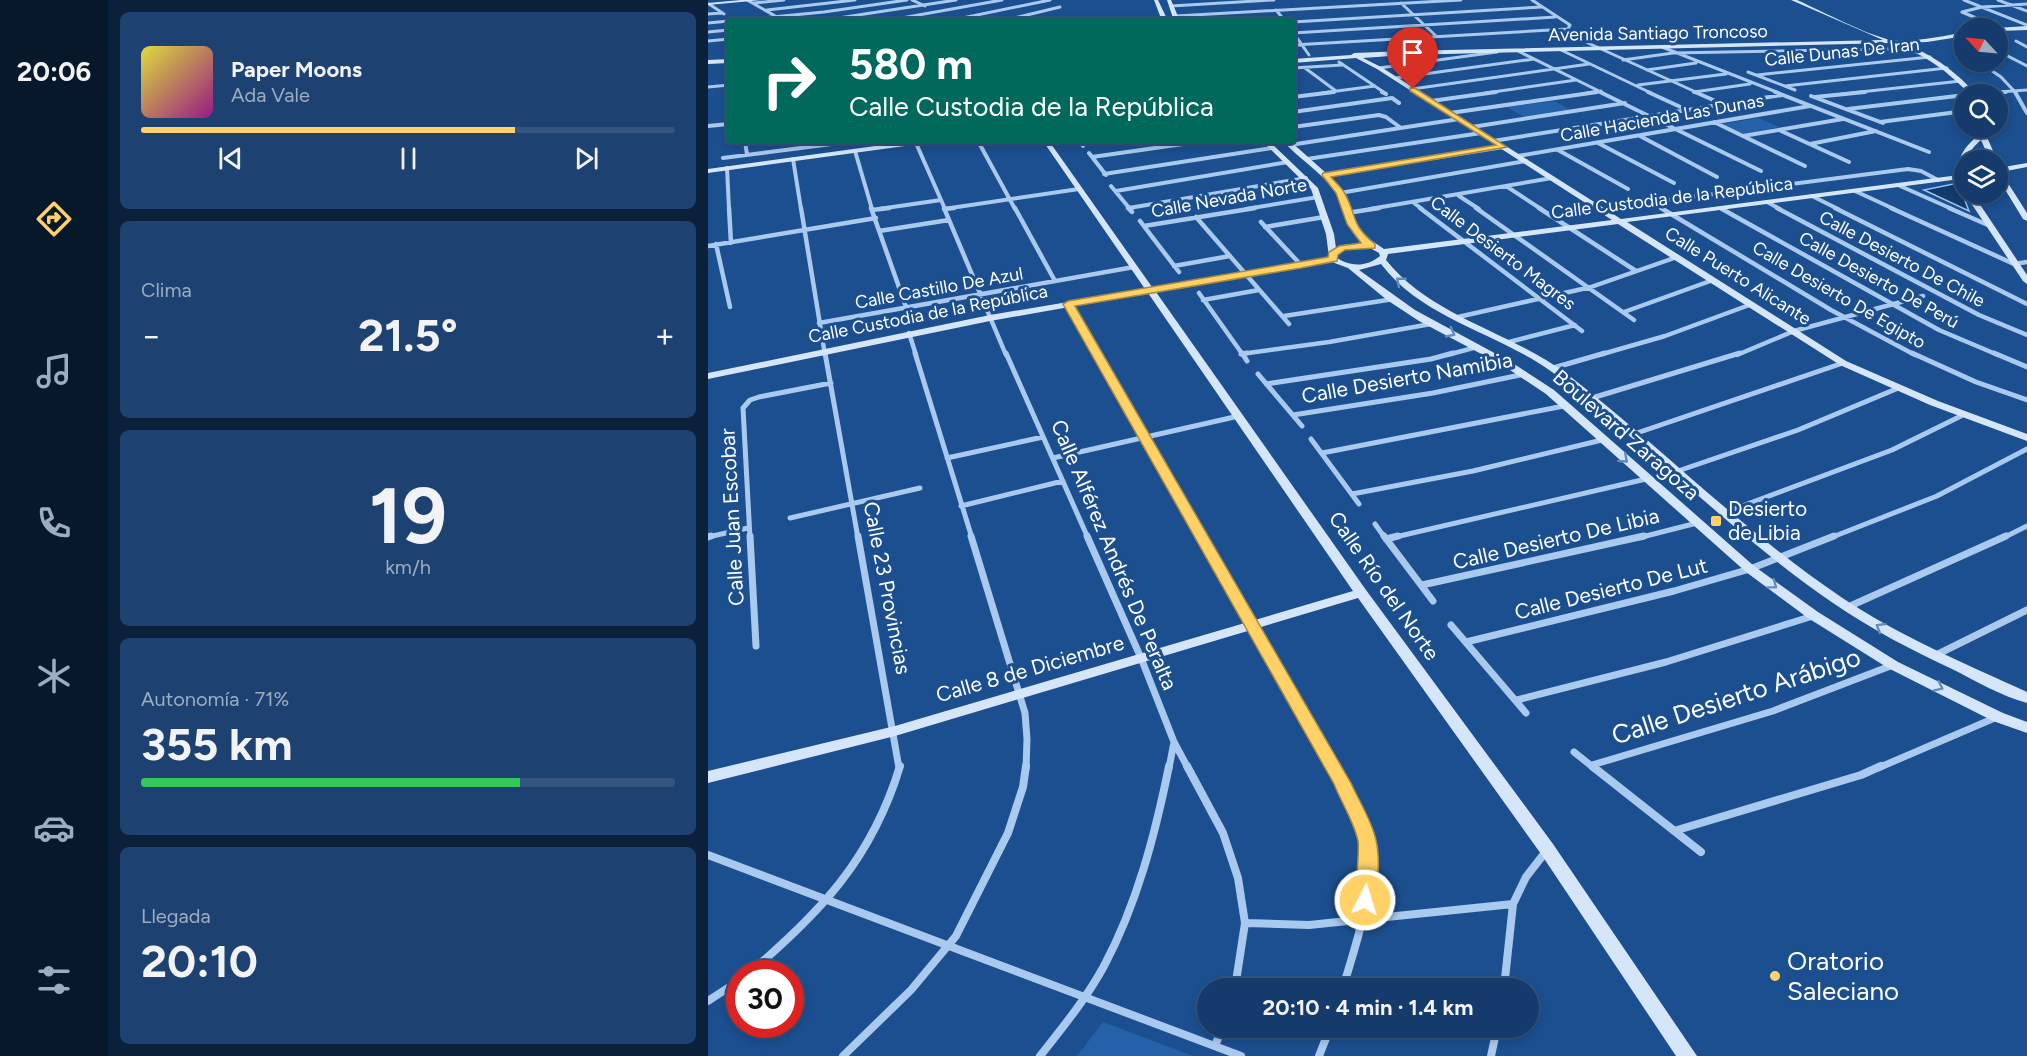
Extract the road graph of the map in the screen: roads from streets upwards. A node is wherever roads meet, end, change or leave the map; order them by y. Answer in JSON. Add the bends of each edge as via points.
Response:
{"nodes":[{"id":1,"x":760,"y":0,"type":"edge"},
{"id":2,"x":784,"y":0,"type":"edge"},
{"id":3,"x":855,"y":0,"type":"edge"},
{"id":4,"x":907,"y":0,"type":"edge"},
{"id":5,"x":912,"y":0,"type":"edge"},
{"id":6,"x":956,"y":0,"type":"edge"},
{"id":7,"x":1002,"y":0,"type":"edge"},
{"id":8,"x":1050,"y":0,"type":"edge"},
{"id":9,"x":1156,"y":0,"type":"edge"},
{"id":10,"x":1271,"y":0,"type":"edge"},
{"id":11,"x":1398,"y":0,"type":"edge"},
{"id":12,"x":1461,"y":0,"type":"edge"},
{"id":13,"x":1527,"y":0,"type":"edge"},
{"id":14,"x":1532,"y":0,"type":"edge"},
{"id":15,"x":1793,"y":0,"type":"edge"},
{"id":16,"x":1964,"y":0,"type":"edge"},
{"id":17,"x":1998,"y":0,"type":"edge"},
{"id":18,"x":750,"y":1,"type":"edge"},
{"id":19,"x":1045,"y":1,"type":"edge"},
{"id":20,"x":1170,"y":3,"type":"edge"},
{"id":21,"x":1402,"y":3,"type":"junction"},
{"id":22,"x":709,"y":4,"type":"edge"},
{"id":23,"x":2027,"y":4,"type":"edge"},
{"id":24,"x":2011,"y":5,"type":"junction"},
{"id":25,"x":925,"y":6,"type":"junction"},
{"id":26,"x":1537,"y":7,"type":"junction"},
{"id":27,"x":1542,"y":7,"type":"junction"},
{"id":28,"x":1982,"y":7,"type":"junction"},
{"id":29,"x":767,"y":10,"type":"junction"},
{"id":30,"x":1277,"y":10,"type":"junction"},
{"id":31,"x":1547,"y":10,"type":"junction"},
{"id":32,"x":2027,"y":11,"type":"edge"},
{"id":33,"x":941,"y":12,"type":"junction"},
{"id":34,"x":708,"y":14,"type":"edge"},
{"id":35,"x":1413,"y":14,"type":"junction"},
{"id":36,"x":777,"y":17,"type":"junction"},
{"id":37,"x":1555,"y":17,"type":"junction"},
{"id":38,"x":765,"y":18,"type":"edge"},
{"id":39,"x":840,"y":18,"type":"edge"},
{"id":40,"x":904,"y":18,"type":"edge"},
{"id":41,"x":955,"y":18,"type":"edge"},
{"id":42,"x":969,"y":18,"type":"edge"},
{"id":43,"x":1014,"y":18,"type":"edge"},
{"id":44,"x":1164,"y":18,"type":"edge"},
{"id":45,"x":1176,"y":18,"type":"edge"},
{"id":46,"x":1187,"y":18,"type":"edge"},
{"id":47,"x":1283,"y":18,"type":"edge"},
{"id":48,"x":1975,"y":18,"type":"edge"},
{"id":49,"x":726,"y":21,"type":"edge"},
{"id":50,"x":1296,"y":22,"type":"edge"},
{"id":51,"x":708,"y":23,"type":"edge"},
{"id":52,"x":1425,"y":24,"type":"junction"},
{"id":53,"x":2027,"y":26,"type":"edge"},
{"id":54,"x":1568,"y":28,"type":"junction"},
{"id":55,"x":2008,"y":28,"type":"edge"},
{"id":56,"x":726,"y":30,"type":"edge"},
{"id":57,"x":708,"y":32,"type":"edge"},
{"id":58,"x":1296,"y":32,"type":"edge"},
{"id":59,"x":1436,"y":35,"type":"junction"},
{"id":60,"x":1954,"y":35,"type":"edge"},
{"id":61,"x":1296,"y":36,"type":"edge"},
{"id":62,"x":726,"y":39,"type":"edge"},
{"id":63,"x":2027,"y":40,"type":"edge"},
{"id":64,"x":708,"y":41,"type":"edge"},
{"id":65,"x":1891,"y":42,"type":"junction"},
{"id":66,"x":1301,"y":44,"type":"junction"},
{"id":67,"x":1296,"y":45,"type":"edge"},
{"id":68,"x":1662,"y":47,"type":"junction"},
{"id":69,"x":2027,"y":47,"type":"edge"},
{"id":70,"x":1600,"y":49,"type":"junction"},
{"id":71,"x":1890,"y":49,"type":"dead end"},
{"id":72,"x":1561,"y":50,"type":"junction"},
{"id":73,"x":1502,"y":51,"type":"junction"},
{"id":74,"x":1518,"y":51,"type":"junction"},
{"id":75,"x":1674,"y":53,"type":"junction"},
{"id":76,"x":2008,"y":54,"type":"edge"},
{"id":77,"x":1309,"y":55,"type":"junction"},
{"id":78,"x":1353,"y":55,"type":"junction"},
{"id":79,"x":708,"y":56,"type":"edge"},
{"id":80,"x":726,"y":56,"type":"edge"},
{"id":81,"x":1296,"y":56,"type":"edge"},
{"id":82,"x":1930,"y":57,"type":"junction"},
{"id":83,"x":1535,"y":59,"type":"junction"},
{"id":84,"x":1623,"y":60,"type":"junction"},
{"id":85,"x":1296,"y":61,"type":"edge"},
{"id":86,"x":708,"y":62,"type":"edge"},
{"id":87,"x":726,"y":62,"type":"edge"},
{"id":88,"x":1698,"y":63,"type":"junction"},
{"id":89,"x":1589,"y":64,"type":"junction"},
{"id":90,"x":2027,"y":66,"type":"edge"},
{"id":91,"x":1296,"y":68,"type":"edge"},
{"id":92,"x":1305,"y":68,"type":"junction"},
{"id":93,"x":1378,"y":68,"type":"junction"},
{"id":94,"x":1947,"y":68,"type":"junction"},
{"id":95,"x":1556,"y":69,"type":"junction"},
{"id":96,"x":1646,"y":70,"type":"junction"},
{"id":97,"x":1748,"y":72,"type":"dead end"},
{"id":98,"x":1995,"y":72,"type":"edge"},
{"id":99,"x":1726,"y":74,"type":"junction"},
{"id":100,"x":1757,"y":75,"type":"junction"},
{"id":101,"x":1395,"y":78,"type":"junction"},
{"id":102,"x":1578,"y":80,"type":"junction"},
{"id":103,"x":1670,"y":81,"type":"junction"},
{"id":104,"x":1961,"y":81,"type":"junction"},
{"id":105,"x":1753,"y":84,"type":"junction"},
{"id":106,"x":1964,"y":84,"type":"edge"},
{"id":107,"x":726,"y":85,"type":"edge"},
{"id":108,"x":1636,"y":85,"type":"junction"},
{"id":109,"x":1375,"y":86,"type":"junction"},
{"id":110,"x":1785,"y":86,"type":"junction"},
{"id":111,"x":708,"y":87,"type":"edge"},
{"id":112,"x":1413,"y":89,"type":"junction"},
{"id":113,"x":1795,"y":90,"type":"dead end"},
{"id":114,"x":2016,"y":90,"type":"junction"},
{"id":115,"x":2027,"y":90,"type":"edge"},
{"id":116,"x":1336,"y":91,"type":"junction"},
{"id":117,"x":1601,"y":91,"type":"junction"},
{"id":118,"x":2008,"y":91,"type":"edge"},
{"id":119,"x":1694,"y":92,"type":"junction"},
{"id":120,"x":1386,"y":94,"type":"dead end"},
{"id":121,"x":1782,"y":95,"type":"junction"},
{"id":122,"x":1954,"y":96,"type":"edge"},
{"id":123,"x":1296,"y":97,"type":"edge"},
{"id":124,"x":1431,"y":101,"type":"junction"},
{"id":125,"x":1399,"y":103,"type":"dead end"},
{"id":126,"x":1625,"y":103,"type":"junction"},
{"id":127,"x":1721,"y":104,"type":"junction"},
{"id":128,"x":1810,"y":106,"type":"junction"},
{"id":129,"x":1848,"y":109,"type":"junction"},
{"id":130,"x":1687,"y":110,"type":"junction"},
{"id":131,"x":1296,"y":112,"type":"edge"},
{"id":132,"x":1954,"y":112,"type":"edge"},
{"id":133,"x":2027,"y":112,"type":"edge"},
{"id":134,"x":1450,"y":113,"type":"junction"},
{"id":135,"x":1651,"y":116,"type":"junction"},
{"id":136,"x":1459,"y":119,"type":"junction"},
{"id":137,"x":1844,"y":119,"type":"junction"},
{"id":138,"x":1714,"y":122,"type":"junction"},
{"id":139,"x":1880,"y":122,"type":"junction"},
{"id":140,"x":726,"y":124,"type":"edge"},
{"id":141,"x":1887,"y":124,"type":"dead end"},
{"id":142,"x":708,"y":126,"type":"edge"},
{"id":143,"x":1296,"y":127,"type":"edge"},
{"id":144,"x":1472,"y":127,"type":"junction"},
{"id":145,"x":1401,"y":128,"type":"junction"},
{"id":146,"x":1677,"y":129,"type":"junction"},
{"id":147,"x":1779,"y":130,"type":"junction"},
{"id":148,"x":1876,"y":131,"type":"junction"},
{"id":149,"x":1481,"y":133,"type":"junction"},
{"id":150,"x":1640,"y":136,"type":"junction"},
{"id":151,"x":1743,"y":136,"type":"junction"},
{"id":152,"x":1979,"y":138,"type":"edge"},
{"id":153,"x":1493,"y":141,"type":"junction"},
{"id":154,"x":1296,"y":142,"type":"edge"},
{"id":155,"x":1598,"y":143,"type":"junction"},
{"id":156,"x":745,"y":144,"type":"edge"},
{"id":157,"x":824,"y":144,"type":"edge"},
{"id":158,"x":908,"y":144,"type":"edge"},
{"id":159,"x":916,"y":144,"type":"edge"},
{"id":160,"x":980,"y":144,"type":"edge"},
{"id":161,"x":1048,"y":144,"type":"edge"},
{"id":162,"x":1180,"y":144,"type":"edge"},
{"id":163,"x":1268,"y":144,"type":"edge"},
{"id":164,"x":1289,"y":144,"type":"edge"},
{"id":165,"x":1809,"y":144,"type":"junction"},
{"id":166,"x":1503,"y":147,"type":"junction"},
{"id":167,"x":1272,"y":148,"type":"junction"},
{"id":168,"x":1558,"y":150,"type":"junction"},
{"id":169,"x":1967,"y":150,"type":"edge"},
{"id":170,"x":855,"y":151,"type":"junction"},
{"id":171,"x":1929,"y":152,"type":"dead end"},
{"id":172,"x":747,"y":155,"type":"junction"},
{"id":173,"x":1518,"y":156,"type":"junction"},
{"id":174,"x":723,"y":158,"type":"dead end"},
{"id":175,"x":793,"y":159,"type":"junction"},
{"id":176,"x":1307,"y":159,"type":"junction"},
{"id":177,"x":1288,"y":162,"type":"junction"},
{"id":178,"x":1526,"y":162,"type":"junction"},
{"id":179,"x":1849,"y":162,"type":"dead end"},
{"id":180,"x":2027,"y":165,"type":"edge"},
{"id":181,"x":1805,"y":166,"type":"dead end"},
{"id":182,"x":727,"y":168,"type":"junction"},
{"id":183,"x":2008,"y":169,"type":"edge"},
{"id":184,"x":708,"y":171,"type":"edge"},
{"id":185,"x":1761,"y":171,"type":"dead end"},
{"id":186,"x":1326,"y":175,"type":"junction"},
{"id":187,"x":1717,"y":177,"type":"dead end"},
{"id":188,"x":1306,"y":178,"type":"junction"},
{"id":189,"x":1552,"y":178,"type":"junction"},
{"id":190,"x":1954,"y":179,"type":"edge"},
{"id":191,"x":1938,"y":180,"type":"junction"},
{"id":192,"x":1674,"y":183,"type":"dead end"},
{"id":193,"x":1898,"y":185,"type":"junction"},
{"id":194,"x":1111,"y":186,"type":"dead end"},
{"id":195,"x":1505,"y":186,"type":"junction"},
{"id":196,"x":2008,"y":188,"type":"edge"},
{"id":197,"x":1080,"y":189,"type":"junction"},
{"id":198,"x":1628,"y":189,"type":"dead end"},
{"id":199,"x":1116,"y":191,"type":"junction"},
{"id":200,"x":1855,"y":191,"type":"junction"},
{"id":201,"x":1340,"y":193,"type":"junction"},
{"id":202,"x":1459,"y":196,"type":"junction"},
{"id":203,"x":1812,"y":196,"type":"junction"},
{"id":204,"x":1318,"y":197,"type":"junction"},
{"id":205,"x":1645,"y":198,"type":"dead end"},
{"id":206,"x":941,"y":200,"type":"junction"},
{"id":207,"x":1009,"y":200,"type":"junction"},
{"id":208,"x":1652,"y":202,"type":"junction"},
{"id":209,"x":1767,"y":202,"type":"junction"},
{"id":210,"x":1414,"y":203,"type":"junction"},
{"id":211,"x":1975,"y":204,"type":"edge"},
{"id":212,"x":944,"y":209,"type":"junction"},
{"id":213,"x":1722,"y":209,"type":"junction"},
{"id":214,"x":872,"y":210,"type":"junction"},
{"id":215,"x":1347,"y":213,"type":"junction"},
{"id":216,"x":1674,"y":215,"type":"junction"},
{"id":217,"x":1196,"y":217,"type":"junction"},
{"id":218,"x":1324,"y":217,"type":"junction"},
{"id":219,"x":876,"y":218,"type":"junction"},
{"id":220,"x":2027,"y":219,"type":"edge"},
{"id":221,"x":949,"y":220,"type":"junction"},
{"id":222,"x":1140,"y":221,"type":"dead end"},
{"id":223,"x":1620,"y":221,"type":"junction"},
{"id":224,"x":1261,"y":222,"type":"dead end"},
{"id":225,"x":1988,"y":225,"type":"junction"},
{"id":226,"x":1144,"y":226,"type":"junction"},
{"id":227,"x":1265,"y":227,"type":"junction"},
{"id":228,"x":1568,"y":228,"type":"junction"},
{"id":229,"x":803,"y":230,"type":"junction"},
{"id":230,"x":879,"y":231,"type":"junction"},
{"id":231,"x":1518,"y":235,"type":"junction"},
{"id":232,"x":1465,"y":242,"type":"junction"},
{"id":233,"x":731,"y":243,"type":"junction"},
{"id":234,"x":716,"y":244,"type":"junction"},
{"id":235,"x":708,"y":246,"type":"edge"},
{"id":236,"x":1372,"y":246,"type":"junction"},
{"id":237,"x":1230,"y":256,"type":"junction"},
{"id":238,"x":1383,"y":256,"type":"junction"},
{"id":239,"x":1333,"y":257,"type":"junction"},
{"id":240,"x":1677,"y":257,"type":"junction"},
{"id":241,"x":2027,"y":262,"type":"edge"},
{"id":242,"x":2014,"y":264,"type":"junction"},
{"id":243,"x":1301,"y":265,"type":"junction"},
{"id":244,"x":1174,"y":266,"type":"junction"},
{"id":245,"x":1350,"y":266,"type":"junction"},
{"id":246,"x":1134,"y":267,"type":"junction"},
{"id":247,"x":1636,"y":271,"type":"junction"},
{"id":248,"x":1179,"y":272,"type":"dead end"},
{"id":249,"x":1246,"y":274,"type":"junction"},
{"id":250,"x":1055,"y":280,"type":"junction"},
{"id":251,"x":1713,"y":280,"type":"junction"},
{"id":252,"x":2027,"y":281,"type":"edge"},
{"id":253,"x":1591,"y":287,"type":"junction"},
{"id":254,"x":1149,"y":290,"type":"junction"},
{"id":255,"x":1259,"y":290,"type":"junction"},
{"id":256,"x":1199,"y":293,"type":"dead end"},
{"id":257,"x":982,"y":294,"type":"junction"},
{"id":258,"x":1923,"y":296,"type":"dead end"},
{"id":259,"x":1394,"y":299,"type":"junction"},
{"id":260,"x":1203,"y":300,"type":"junction"},
{"id":261,"x":1541,"y":300,"type":"junction"},
{"id":262,"x":1890,"y":303,"type":"junction"},
{"id":263,"x":1068,"y":304,"type":"junction"},
{"id":264,"x":1752,"y":304,"type":"junction"},
{"id":265,"x":2027,"y":304,"type":"edge"},
{"id":266,"x":730,"y":307,"type":"dead end"},
{"id":267,"x":906,"y":307,"type":"junction"},
{"id":268,"x":1624,"y":312,"type":"junction"},
{"id":269,"x":1284,"y":316,"type":"junction"},
{"id":270,"x":1458,"y":317,"type":"junction"},
{"id":271,"x":1844,"y":317,"type":"junction"},
{"id":272,"x":990,"y":318,"type":"junction"},
{"id":273,"x":1634,"y":320,"type":"dead end"},
{"id":274,"x":819,"y":323,"type":"junction"},
{"id":275,"x":1289,"y":324,"type":"dead end"},
{"id":276,"x":1431,"y":324,"type":"junction"},
{"id":277,"x":1575,"y":325,"type":"junction"},
{"id":278,"x":1582,"y":331,"type":"dead end"},
{"id":279,"x":1794,"y":331,"type":"junction"},
{"id":280,"x":909,"y":333,"type":"junction"},
{"id":281,"x":2027,"y":335,"type":"edge"},
{"id":282,"x":1509,"y":342,"type":"junction"},
{"id":283,"x":1478,"y":347,"type":"junction"},
{"id":284,"x":825,"y":350,"type":"junction"},
{"id":285,"x":1241,"y":354,"type":"junction"},
{"id":286,"x":1247,"y":361,"type":"dead end"},
{"id":287,"x":1844,"y":363,"type":"junction"},
{"id":288,"x":2027,"y":367,"type":"edge"},
{"id":289,"x":1553,"y":368,"type":"junction"},
{"id":290,"x":1258,"y":374,"type":"dead end"},
{"id":291,"x":1526,"y":374,"type":"junction"},
{"id":292,"x":708,"y":376,"type":"edge"},
{"id":293,"x":831,"y":383,"type":"junction"},
{"id":294,"x":1266,"y":384,"type":"junction"},
{"id":295,"x":1896,"y":389,"type":"junction"},
{"id":296,"x":1592,"y":398,"type":"junction"},
{"id":297,"x":2027,"y":400,"type":"edge"},
{"id":298,"x":1564,"y":406,"type":"junction"},
{"id":299,"x":1293,"y":415,"type":"junction"},
{"id":300,"x":1239,"y":416,"type":"junction"},
{"id":301,"x":1961,"y":416,"type":"junction"},
{"id":302,"x":1302,"y":426,"type":"dead end"},
{"id":303,"x":1634,"y":434,"type":"junction"},
{"id":304,"x":1043,"y":437,"type":"junction"},
{"id":305,"x":1144,"y":437,"type":"junction"},
{"id":306,"x":2027,"y":438,"type":"edge"},
{"id":307,"x":1311,"y":439,"type":"dead end"},
{"id":308,"x":1602,"y":440,"type":"junction"},
{"id":309,"x":2027,"y":449,"type":"edge"},
{"id":310,"x":1322,"y":453,"type":"junction"},
{"id":311,"x":947,"y":458,"type":"junction"},
{"id":312,"x":1053,"y":458,"type":"junction"},
{"id":313,"x":1678,"y":471,"type":"junction"},
{"id":314,"x":1647,"y":479,"type":"junction"},
{"id":315,"x":1063,"y":481,"type":"junction"},
{"id":316,"x":920,"y":488,"type":"dead end"},
{"id":317,"x":1352,"y":494,"type":"junction"},
{"id":318,"x":853,"y":504,"type":"junction"},
{"id":319,"x":1359,"y":504,"type":"dead end"},
{"id":320,"x":962,"y":506,"type":"junction"},
{"id":321,"x":1726,"y":512,"type":"junction"},
{"id":322,"x":790,"y":519,"type":"dead end"},
{"id":323,"x":1696,"y":523,"type":"junction"},
{"id":324,"x":1375,"y":524,"type":"dead end"},
{"id":325,"x":2027,"y":526,"type":"edge"},
{"id":326,"x":748,"y":528,"type":"junction"},
{"id":327,"x":708,"y":537,"type":"edge"},
{"id":328,"x":1386,"y":539,"type":"junction"},
{"id":329,"x":1781,"y":558,"type":"junction"},
{"id":330,"x":1750,"y":569,"type":"junction"},
{"id":331,"x":1422,"y":585,"type":"junction"},
{"id":332,"x":1361,"y":593,"type":"junction"},
{"id":333,"x":1433,"y":601,"type":"dead end"},
{"id":334,"x":1847,"y":607,"type":"junction"},
{"id":335,"x":2027,"y":610,"type":"edge"},
{"id":336,"x":1813,"y":615,"type":"junction"},
{"id":337,"x":1252,"y":625,"type":"junction"},
{"id":338,"x":1451,"y":625,"type":"dead end"},
{"id":339,"x":1467,"y":642,"type":"junction"},
{"id":340,"x":756,"y":646,"type":"dead end"},
{"id":341,"x":1934,"y":655,"type":"junction"},
{"id":342,"x":1141,"y":658,"type":"junction"},
{"id":343,"x":1893,"y":665,"type":"junction"},
{"id":344,"x":1018,"y":694,"type":"junction"},
{"id":345,"x":2027,"y":698,"type":"edge"},
{"id":346,"x":1517,"y":700,"type":"junction"},
{"id":347,"x":1526,"y":713,"type":"dead end"},
{"id":348,"x":1998,"y":717,"type":"junction"},
{"id":349,"x":2027,"y":728,"type":"edge"},
{"id":350,"x":895,"y":731,"type":"junction"},
{"id":351,"x":1174,"y":742,"type":"junction"},
{"id":352,"x":1574,"y":752,"type":"dead end"},
{"id":353,"x":1592,"y":765,"type":"junction"},
{"id":354,"x":708,"y":777,"type":"edge"},
{"id":355,"x":1674,"y":831,"type":"junction"},
{"id":356,"x":1547,"y":849,"type":"junction"},
{"id":357,"x":1701,"y":852,"type":"dead end"},
{"id":358,"x":708,"y":855,"type":"edge"},
{"id":359,"x":828,"y":899,"type":"junction"},
{"id":360,"x":1513,"y":904,"type":"junction"},
{"id":361,"x":1362,"y":920,"type":"junction"},
{"id":362,"x":1245,"y":923,"type":"junction"},
{"id":363,"x":950,"y":945,"type":"junction"},
{"id":364,"x":764,"y":960,"type":"edge"},
{"id":365,"x":1237,"y":978,"type":"edge"},
{"id":366,"x":1346,"y":978,"type":"edge"},
{"id":367,"x":1505,"y":978,"type":"edge"},
{"id":368,"x":726,"y":989,"type":"edge"},
{"id":369,"x":1086,"y":997,"type":"junction"},
{"id":370,"x":708,"y":1001,"type":"edge"},
{"id":371,"x":1218,"y":1038,"type":"edge"},
{"id":372,"x":1326,"y":1038,"type":"edge"},
{"id":373,"x":1495,"y":1038,"type":"edge"},
{"id":374,"x":1215,"y":1046,"type":"junction"},
{"id":375,"x":1683,"y":1054,"type":"edge"},
{"id":376,"x":843,"y":1056,"type":"edge"},
{"id":377,"x":1040,"y":1056,"type":"edge"},
{"id":378,"x":1241,"y":1056,"type":"edge"},
{"id":379,"x":1319,"y":1056,"type":"edge"},
{"id":380,"x":1491,"y":1056,"type":"edge"}],
"edges":[{"from":1,"to":18,"type":"street"},
{"from":2,"to":18,"type":"street"},
{"from":3,"to":29,"type":"street"},
{"from":4,"to":36,"type":"street"},
{"from":5,"to":25,"type":"street"},
{"from":6,"to":25,"type":"street"},
{"from":7,"to":33,"type":"street"},
{"from":8,"to":19,"type":"street"},
{"from":9,"to":44,"type":"street"},
{"from":10,"to":20,"type":"street"},
{"from":10,"to":30,"type":"street"},
{"from":11,"to":21,"type":"street"},
{"from":12,"to":21,"type":"street"},
{"from":13,"to":26,"type":"street"},
{"from":14,"to":27,"type":"street"},
{"from":15,"to":65,"type":"street"},
{"from":16,"to":28,"type":"street"},
{"from":17,"to":24,"type":"street"},
{"from":18,"to":22,"type":"street"},
{"from":18,"to":29,"type":"street"},
{"from":19,"to":42,"type":"street"},
{"from":19,"to":43,"type":"street","via":[[1060,7]]},
{"from":20,"to":45,"type":"street"},
{"from":21,"to":30,"type":"street"},
{"from":21,"to":35,"type":"street"},
{"from":22,"to":34,"type":"street","via":[[723,13]]},
{"from":23,"to":24,"type":"street"},
{"from":24,"to":28,"type":"street"},
{"from":24,"to":32,"type":"street"},
{"from":25,"to":33,"type":"street"},
{"from":25,"to":39,"type":"street"},
{"from":26,"to":27,"type":"street"},
{"from":26,"to":31,"type":"street"},
{"from":26,"to":35,"type":"street"},
{"from":27,"to":31,"type":"street"},
{"from":28,"to":48,"type":"street","via":[[1962,12]]},
{"from":28,"to":53,"type":"street"},
{"from":29,"to":36,"type":"street"},
{"from":30,"to":46,"type":"street"},
{"from":30,"to":47,"type":"street"},
{"from":31,"to":37,"type":"street"},
{"from":33,"to":40,"type":"street"},
{"from":33,"to":41,"type":"street"},
{"from":35,"to":50,"type":"street"},
{"from":35,"to":52,"type":"street"},
{"from":36,"to":38,"type":"street"},
{"from":37,"to":52,"type":"street"},
{"from":37,"to":54,"type":"street","via":[[1570,25]]},
{"from":49,"to":51,"type":"street"},
{"from":52,"to":58,"type":"street"},
{"from":52,"to":59,"type":"street"},
{"from":53,"to":55,"type":"street"},
{"from":54,"to":59,"type":"street"},
{"from":54,"to":70,"type":"street"},
{"from":56,"to":57,"type":"street"},
{"from":59,"to":66,"type":"street"},
{"from":60,"to":65,"type":"street","name":"Avenida Santiago Troncoso"},
{"from":61,"to":66,"type":"street"},
{"from":62,"to":64,"type":"street"},
{"from":63,"to":69,"type":"street","via":[[2016,40]]},
{"from":65,"to":68,"type":"street","name":"Avenida Santiago Troncoso"},
{"from":65,"to":82,"type":"street"},
{"from":66,"to":67,"type":"street"},
{"from":66,"to":77,"type":"street"},
{"from":68,"to":70,"type":"street","name":"Avenida Santiago Troncoso"},
{"from":68,"to":75,"type":"street"},
{"from":70,"to":72,"type":"street","name":"Avenida Santiago Troncoso"},
{"from":70,"to":84,"type":"street"},
{"from":71,"to":75,"type":"street"},
{"from":72,"to":74,"type":"street","name":"Avenida Santiago Troncoso"},
{"from":72,"to":89,"type":"street"},
{"from":73,"to":74,"type":"street","name":"Avenida Santiago Troncoso"},
{"from":73,"to":78,"type":"street","name":"Avenida Santiago Troncoso"},
{"from":73,"to":93,"type":"street"},
{"from":74,"to":83,"type":"street"},
{"from":75,"to":84,"type":"street"},
{"from":75,"to":88,"type":"street"},
{"from":76,"to":90,"type":"street"},
{"from":77,"to":78,"type":"street","name":"Avenida Santiago Troncoso"},
{"from":77,"to":81,"type":"street","name":"Avenida Santiago Troncoso"},
{"from":78,"to":85,"type":"street","name":"Avenida Santiago Troncoso"},
{"from":78,"to":93,"type":"street","name":"Calle Puerto Alicante"},
{"from":79,"to":80,"type":"street"},
{"from":82,"to":94,"type":"street"},
{"from":82,"to":100,"type":"street","name":"Calle Dunas De Iran"},
{"from":83,"to":95,"type":"street"},
{"from":83,"to":101,"type":"street"},
{"from":84,"to":96,"type":"street"},
{"from":86,"to":87,"type":"street"},
{"from":88,"to":96,"type":"street"},
{"from":88,"to":99,"type":"street"},
{"from":89,"to":95,"type":"street"},
{"from":89,"to":108,"type":"street"},
{"from":91,"to":92,"type":"street"},
{"from":92,"to":109,"type":"street","via":[[1341,64]]},
{"from":92,"to":116,"type":"street"},
{"from":93,"to":101,"type":"street","name":"Calle Puerto Alicante"},
{"from":94,"to":104,"type":"street"},
{"from":94,"to":110,"type":"street","name":"Calle Dunas De Iran"},
{"from":95,"to":102,"type":"street"},
{"from":95,"to":112,"type":"street"},
{"from":96,"to":103,"type":"street"},
{"from":97,"to":100,"type":"street","name":"Calle Dunas De Iran"},
{"from":98,"to":114,"type":"street"},
{"from":99,"to":103,"type":"street"},
{"from":99,"to":105,"type":"street"},
{"from":100,"to":110,"type":"street","name":"Calle Dunas De Iran"},
{"from":101,"to":112,"type":"street","name":"Calle Puerto Alicante"},
{"from":102,"to":117,"type":"street"},
{"from":102,"to":124,"type":"street"},
{"from":103,"to":108,"type":"street"},
{"from":103,"to":119,"type":"street"},
{"from":104,"to":106,"type":"street"},
{"from":104,"to":129,"type":"street","via":[[1813,96]]},
{"from":105,"to":119,"type":"street"},
{"from":105,"to":121,"type":"street"},
{"from":107,"to":111,"type":"street"},
{"from":108,"to":130,"type":"street"},
{"from":109,"to":116,"type":"street"},
{"from":109,"to":120,"type":"street"},
{"from":110,"to":113,"type":"street","name":"Calle Dunas De Iran"},
{"from":112,"to":124,"type":"street","name":"Calle Puerto Alicante"},
{"from":114,"to":115,"type":"street"},
{"from":114,"to":118,"type":"street"},
{"from":114,"to":133,"type":"street"},
{"from":116,"to":123,"type":"street"},
{"from":117,"to":126,"type":"street"},
{"from":117,"to":134,"type":"street"},
{"from":119,"to":127,"type":"street"},
{"from":121,"to":127,"type":"street"},
{"from":121,"to":128,"type":"street"},
{"from":122,"to":129,"type":"street"},
{"from":124,"to":134,"type":"street","name":"Calle Puerto Alicante"},
{"from":125,"to":131,"type":"street","via":[[1392,98]]},
{"from":126,"to":135,"type":"street"},
{"from":126,"to":144,"type":"street"},
{"from":127,"to":130,"type":"street"},
{"from":128,"to":137,"type":"street"},
{"from":128,"to":138,"type":"street","name":"Calle Hacienda Las Dunas"},
{"from":129,"to":139,"type":"street"},
{"from":130,"to":135,"type":"street"},
{"from":132,"to":139,"type":"street"},
{"from":134,"to":136,"type":"street","name":"Calle Puerto Alicante"},
{"from":135,"to":146,"type":"street"},
{"from":135,"to":153,"type":"street"},
{"from":136,"to":144,"type":"street","name":"Calle Puerto Alicante"},
{"from":136,"to":145,"type":"street"},
{"from":137,"to":147,"type":"street"},
{"from":137,"to":148,"type":"street"},
{"from":138,"to":146,"type":"street","name":"Calle Hacienda Las Dunas"},
{"from":138,"to":151,"type":"street"},
{"from":139,"to":141,"type":"street"},
{"from":140,"to":142,"type":"street"},
{"from":143,"to":145,"type":"street","via":[[1379,115]]},
{"from":144,"to":149,"type":"street","name":"Calle Puerto Alicante"},
{"from":145,"to":154,"type":"street"},
{"from":146,"to":150,"type":"street","name":"Calle Hacienda Las Dunas"},
{"from":146,"to":185,"type":"street"},
{"from":147,"to":151,"type":"street"},
{"from":147,"to":165,"type":"street"},
{"from":148,"to":165,"type":"street"},
{"from":148,"to":171,"type":"street"},
{"from":149,"to":153,"type":"street","name":"Calle Puerto Alicante"},
{"from":149,"to":176,"type":"street"},
{"from":150,"to":155,"type":"street","name":"Calle Hacienda Las Dunas"},
{"from":150,"to":187,"type":"street"},
{"from":151,"to":181,"type":"street"},
{"from":152,"to":169,"type":"street"},
{"from":153,"to":166,"type":"street","name":"Calle Puerto Alicante"},
{"from":155,"to":168,"type":"street","name":"Calle Hacienda Las Dunas"},
{"from":155,"to":192,"type":"street"},
{"from":156,"to":172,"type":"street"},
{"from":157,"to":172,"type":"street"},
{"from":158,"to":170,"type":"street"},
{"from":159,"to":206,"type":"street","name":"Calle Alférez Andrés De Peralta"},
{"from":160,"to":207,"type":"street"},
{"from":161,"to":197,"type":"street","name":"Calle Río del Norte"},
{"from":162,"to":167,"type":"street","via":[[1091,155],[1106,175]]},
{"from":163,"to":167,"type":"street"},
{"from":164,"to":176,"type":"street"},
{"from":165,"to":179,"type":"street"},
{"from":166,"to":173,"type":"street","name":"Calle Puerto Alicante"},
{"from":166,"to":186,"type":"street"},
{"from":167,"to":177,"type":"street"},
{"from":168,"to":173,"type":"street","name":"Calle Hacienda Las Dunas"},
{"from":168,"to":198,"type":"street"},
{"from":170,"to":175,"type":"street"},
{"from":170,"to":214,"type":"street"},
{"from":172,"to":174,"type":"street"},
{"from":173,"to":178,"type":"street","name":"Calle Puerto Alicante"},
{"from":175,"to":182,"type":"street"},
{"from":175,"to":229,"type":"street","name":"Calle 23 Provincias"},
{"from":176,"to":186,"type":"street"},
{"from":177,"to":188,"type":"street"},
{"from":177,"to":199,"type":"street"},
{"from":178,"to":189,"type":"street","name":"Calle Puerto Alicante"},
{"from":178,"to":201,"type":"street"},
{"from":180,"to":183,"type":"street"},
{"from":182,"to":184,"type":"street"},
{"from":182,"to":233,"type":"street"},
{"from":186,"to":201,"type":"street"},
{"from":188,"to":199,"type":"street","via":[[1131,210]]},
{"from":188,"to":204,"type":"street"},
{"from":189,"to":195,"type":"street"},
{"from":189,"to":223,"type":"street","name":"Calle Puerto Alicante"},
{"from":190,"to":191,"type":"street","name":"Calle Custodia de la República"},
{"from":191,"to":193,"type":"street","name":"Calle Custodia de la República"},
{"from":191,"to":208,"type":"street","via":[[1912,169]]},
{"from":193,"to":200,"type":"street","name":"Calle Custodia de la República"},
{"from":193,"to":225,"type":"street"},
{"from":194,"to":199,"type":"street"},
{"from":195,"to":202,"type":"street"},
{"from":195,"to":228,"type":"street"},
{"from":196,"to":220,"type":"street"},
{"from":197,"to":207,"type":"street"},
{"from":197,"to":246,"type":"street","name":"Calle Río del Norte"},
{"from":200,"to":203,"type":"street","name":"Calle Custodia de la República"},
{"from":200,"to":242,"type":"street"},
{"from":201,"to":215,"type":"street"},
{"from":202,"to":210,"type":"street"},
{"from":202,"to":231,"type":"street"},
{"from":203,"to":209,"type":"street","name":"Calle Custodia de la República"},
{"from":203,"to":265,"type":"street"},
{"from":204,"to":217,"type":"street","name":"Calle Nevada Norte"},
{"from":204,"to":218,"type":"street"},
{"from":205,"to":208,"type":"street","name":"Calle Desierto De Egipto"},
{"from":206,"to":212,"type":"street","name":"Calle Alférez Andrés De Peralta"},
{"from":206,"to":214,"type":"street"},
{"from":207,"to":212,"type":"street"},
{"from":207,"to":250,"type":"street"},
{"from":208,"to":216,"type":"street","name":"Calle Desierto De Egipto"},
{"from":209,"to":213,"type":"street","name":"Calle Custodia de la República"},
{"from":209,"to":281,"type":"street","name":"Calle Desierto De Chile","via":[[1979,315]]},
{"from":210,"to":215,"type":"street"},
{"from":210,"to":232,"type":"street","name":"Calle Desierto Magres"},
{"from":211,"to":225,"type":"street"},
{"from":212,"to":221,"type":"street","name":"Calle Alférez Andrés De Peralta"},
{"from":213,"to":216,"type":"street","name":"Calle Custodia de la República"},
{"from":213,"to":262,"type":"street","name":"Calle Desierto De Perú"},
{"from":214,"to":219,"type":"street"},
{"from":215,"to":236,"type":"street","via":[[1359,236]]},
{"from":216,"to":223,"type":"street","name":"Calle Custodia de la República"},
{"from":216,"to":271,"type":"street","name":"Calle Desierto De Egipto"},
{"from":217,"to":226,"type":"street","name":"Calle Nevada Norte"},
{"from":217,"to":237,"type":"street"},
{"from":218,"to":227,"type":"street"},
{"from":218,"to":239,"type":"street"},
{"from":219,"to":229,"type":"street"},
{"from":219,"to":230,"type":"street"},
{"from":221,"to":230,"type":"street"},
{"from":221,"to":257,"type":"street","name":"Calle Alférez Andrés De Peralta"},
{"from":222,"to":226,"type":"street","name":"Calle Nevada Norte"},
{"from":223,"to":228,"type":"street","name":"Calle Custodia de la República"},
{"from":223,"to":240,"type":"street","name":"Calle Puerto Alicante"},
{"from":224,"to":227,"type":"street"},
{"from":225,"to":242,"type":"street"},
{"from":226,"to":244,"type":"street","name":"Calle Nevada Norte"},
{"from":227,"to":243,"type":"street"},
{"from":228,"to":231,"type":"street","name":"Calle Custodia de la República"},
{"from":228,"to":247,"type":"street"},
{"from":229,"to":233,"type":"street"},
{"from":229,"to":274,"type":"street","name":"Calle 23 Provincias"},
{"from":230,"to":267,"type":"street"},
{"from":231,"to":232,"type":"street","name":"Calle Custodia de la República"},
{"from":231,"to":253,"type":"street"},
{"from":232,"to":238,"type":"street","name":"Calle Custodia de la República"},
{"from":232,"to":261,"type":"street","name":"Calle Desierto Magres"},
{"from":233,"to":234,"type":"street"},
{"from":234,"to":235,"type":"street"},
{"from":234,"to":266,"type":"street"},
{"from":236,"to":238,"type":"street","name":"Boulevard Zaragoza"},
{"from":236,"to":239,"type":"street","name":"Calle Custodia de la República","via":[[1349,246],[1337,250]]},
{"from":237,"to":244,"type":"street"},
{"from":237,"to":249,"type":"street"},
{"from":238,"to":245,"type":"street","name":"Calle Custodia de la República","via":[[1373,265]]},
{"from":270,"to":238,"type":"street","name":"Boulevard Zaragoza","one_way":true,"via":[[1416,293],[1390,272]]},
{"from":239,"to":243,"type":"street","name":"Calle Custodia de la República"},
{"from":239,"to":245,"type":"street","name":"Boulevard Zaragoza"},
{"from":240,"to":247,"type":"street"},
{"from":240,"to":251,"type":"street","name":"Calle Puerto Alicante"},
{"from":241,"to":242,"type":"street"},
{"from":242,"to":252,"type":"street"},
{"from":243,"to":249,"type":"street","name":"Calle Custodia de la República"},
{"from":244,"to":248,"type":"street","name":"Calle Nevada Norte"},
{"from":245,"to":259,"type":"street","name":"Boulevard Zaragoza"},
{"from":246,"to":250,"type":"street","name":"Calle Castillo De Azul"},
{"from":246,"to":254,"type":"street","name":"Calle Río del Norte"},
{"from":247,"to":253,"type":"street"},
{"from":249,"to":254,"type":"street","name":"Calle Custodia de la República"},
{"from":249,"to":255,"type":"street"},
{"from":250,"to":257,"type":"street","name":"Calle Castillo De Azul"},
{"from":251,"to":264,"type":"street","name":"Calle Puerto Alicante"},
{"from":251,"to":268,"type":"street"},
{"from":253,"to":261,"type":"street"},
{"from":253,"to":268,"type":"street"},
{"from":254,"to":263,"type":"street","name":"Calle Custodia de la República"},
{"from":254,"to":300,"type":"street","name":"Calle Río del Norte"},
{"from":255,"to":260,"type":"street"},
{"from":255,"to":269,"type":"street"},
{"from":256,"to":260,"type":"street"},
{"from":257,"to":267,"type":"street","name":"Calle Castillo De Azul"},
{"from":257,"to":272,"type":"street","name":"Calle Alférez Andrés De Peralta"},
{"from":258,"to":262,"type":"street"},
{"from":259,"to":269,"type":"street"},
{"from":259,"to":276,"type":"street","name":"Boulevard Zaragoza"},
{"from":260,"to":285,"type":"street"},
{"from":261,"to":270,"type":"street"},
{"from":261,"to":277,"type":"street","name":"Calle Desierto Magres"},
{"from":262,"to":271,"type":"street"},
{"from":262,"to":288,"type":"street","name":"Calle Desierto De Perú","via":[[1957,339]]},
{"from":263,"to":272,"type":"street","name":"Calle Custodia de la República"},
{"from":263,"to":305,"type":"street"},
{"from":264,"to":279,"type":"street","name":"Calle Puerto Alicante"},
{"from":264,"to":289,"type":"street","via":[[1665,336]]},
{"from":267,"to":274,"type":"street","name":"Calle Castillo De Azul"},
{"from":268,"to":273,"type":"street"},
{"from":269,"to":275,"type":"street"},
{"from":270,"to":282,"type":"street","name":"Boulevard Zaragoza"},
{"from":271,"to":279,"type":"street"},
{"from":271,"to":297,"type":"street","name":"Calle Desierto De Egipto","via":[[1952,373]]},
{"from":272,"to":280,"type":"street","name":"Calle Custodia de la República"},
{"from":272,"to":304,"type":"street","name":"Calle Alférez Andrés De Peralta"},
{"from":274,"to":284,"type":"street","name":"Calle 23 Provincias"},
{"from":276,"to":283,"type":"street","name":"Boulevard Zaragoza","one_way":true},
{"from":276,"to":285,"type":"street"},
{"from":277,"to":278,"type":"street","name":"Calle Desierto Magres"},
{"from":277,"to":282,"type":"street","name":"Calle Desierto Magres"},
{"from":279,"to":287,"type":"street","name":"Calle Puerto Alicante"},
{"from":279,"to":296,"type":"street","via":[[1736,355]]},
{"from":280,"to":284,"type":"street","name":"Calle Custodia de la República"},
{"from":280,"to":311,"type":"street"},
{"from":282,"to":289,"type":"street","name":"Boulevard Zaragoza"},
{"from":283,"to":291,"type":"street","name":"Boulevard Zaragoza"},
{"from":283,"to":294,"type":"street","name":"Calle Desierto Namibia"},
{"from":284,"to":292,"type":"street","name":"Calle Custodia de la República"},
{"from":284,"to":293,"type":"street","name":"Calle 23 Provincias"},
{"from":285,"to":286,"type":"street"},
{"from":287,"to":295,"type":"street","name":"Calle Puerto Alicante"},
{"from":287,"to":303,"type":"street"},
{"from":289,"to":296,"type":"street","name":"Boulevard Zaragoza"},
{"from":290,"to":294,"type":"street","name":"Calle Desierto Namibia"},
{"from":291,"to":298,"type":"street","name":"Boulevard Zaragoza"},
{"from":291,"to":299,"type":"street","name":"Calle Desierto Namibia"},
{"from":293,"to":318,"type":"street","name":"Calle 23 Provincias"},
{"from":293,"to":326,"type":"street","name":"Calle Juan Escobar","via":[[759,397],[743,408]]},
{"from":294,"to":299,"type":"street","name":"Calle Desierto Namibia"},
{"from":295,"to":301,"type":"street","name":"Calle Puerto Alicante"},
{"from":295,"to":313,"type":"street","via":[[1798,430]]},
{"from":296,"to":303,"type":"street","name":"Boulevard Zaragoza"},
{"from":298,"to":308,"type":"street","name":"Boulevard Zaragoza"},
{"from":298,"to":310,"type":"street"},
{"from":299,"to":302,"type":"street","name":"Calle Desierto Namibia"},
{"from":300,"to":305,"type":"street"},
{"from":300,"to":332,"type":"street","name":"Calle Río del Norte"},
{"from":301,"to":306,"type":"street","name":"Calle Puerto Alicante"},
{"from":301,"to":321,"type":"street","via":[[1882,454]]},
{"from":303,"to":313,"type":"street","name":"Boulevard Zaragoza"},
{"from":304,"to":311,"type":"street"},
{"from":304,"to":312,"type":"street","name":"Calle Alférez Andrés De Peralta"},
{"from":305,"to":312,"type":"street"},
{"from":305,"to":337,"type":"street"},
{"from":307,"to":310,"type":"street"},
{"from":308,"to":314,"type":"street","name":"Boulevard Zaragoza","one_way":true},
{"from":308,"to":317,"type":"street","via":[[1473,471]]},
{"from":309,"to":329,"type":"street","name":"Calle Desierto De Lut","via":[[1937,496]]},
{"from":310,"to":317,"type":"street"},
{"from":311,"to":320,"type":"street"},
{"from":312,"to":315,"type":"street","name":"Calle Alférez Andrés De Peralta"},
{"from":313,"to":321,"type":"street","name":"Boulevard Zaragoza"},
{"from":314,"to":323,"type":"street","name":"Boulevard Zaragoza"},
{"from":314,"to":328,"type":"street","name":"Calle Desierto De Libia"},
{"from":315,"to":320,"type":"street"},
{"from":315,"to":342,"type":"street","name":"Calle Alférez Andrés De Peralta"},
{"from":316,"to":318,"type":"street"},
{"from":317,"to":319,"type":"street"},
{"from":318,"to":322,"type":"street"},
{"from":318,"to":350,"type":"street","name":"Calle 23 Provincias"},
{"from":320,"to":344,"type":"street"},
{"from":321,"to":329,"type":"street","name":"Boulevard Zaragoza"},
{"from":323,"to":330,"type":"street","name":"Boulevard Zaragoza"},
{"from":323,"to":331,"type":"street","name":"Calle Desierto De Libia"},
{"from":324,"to":328,"type":"street"},
{"from":325,"to":334,"type":"street"},
{"from":326,"to":327,"type":"street"},
{"from":326,"to":340,"type":"street","name":"Calle Juan Escobar"},
{"from":328,"to":331,"type":"street"},
{"from":329,"to":330,"type":"street","name":"Calle Desierto De Lut"},
{"from":329,"to":334,"type":"street","name":"Boulevard Zaragoza"},
{"from":330,"to":336,"type":"street","name":"Boulevard Zaragoza","one_way":true},
{"from":330,"to":339,"type":"street","name":"Calle Desierto De Lut"},
{"from":331,"to":333,"type":"street"},
{"from":332,"to":337,"type":"street","name":"Calle 8 de Diciembre"},
{"from":332,"to":356,"type":"street","name":"Calle Río del Norte"},
{"from":341,"to":334,"type":"street","name":"Boulevard Zaragoza","one_way":true},
{"from":335,"to":341,"type":"street"},
{"from":336,"to":343,"type":"street","name":"Boulevard Zaragoza"},
{"from":336,"to":346,"type":"street","via":[[1634,672]]},
{"from":337,"to":342,"type":"street","name":"Calle 8 de Diciembre"},
{"from":337,"to":361,"type":"street","via":[[1342,783],[1367,840],[1368,880]]},
{"from":338,"to":339,"type":"street"},
{"from":339,"to":346,"type":"street"},
{"from":341,"to":345,"type":"street","name":"Boulevard Zaragoza"},
{"from":342,"to":344,"type":"street","name":"Calle 8 de Diciembre"},
{"from":342,"to":351,"type":"street","name":"Calle Alférez Andrés De Peralta"},
{"from":343,"to":348,"type":"street","name":"Boulevard Zaragoza","one_way":true},
{"from":343,"to":353,"type":"street","name":"Calle Desierto Arábigo","via":[[1773,711]]},
{"from":344,"to":350,"type":"street","name":"Calle 8 de Diciembre"},
{"from":344,"to":363,"type":"street","via":[[1029,736],[1023,791],[1004,847]]},
{"from":346,"to":347,"type":"street"},
{"from":348,"to":349,"type":"street","name":"Boulevard Zaragoza"},
{"from":348,"to":355,"type":"street","via":[[1861,775]]},
{"from":350,"to":354,"type":"street","name":"Calle 8 de Diciembre"},
{"from":350,"to":359,"type":"street","name":"Calle 23 Provincias","via":[[900,765],[886,812],[871,841]]},
{"from":351,"to":362,"type":"street","name":"Calle Alférez Andrés De Peralta","via":[[1223,833],[1238,878]]},
{"from":351,"to":369,"type":"street","via":[[1137,894]]},
{"from":352,"to":353,"type":"street","name":"Calle Desierto Arábigo"},
{"from":353,"to":355,"type":"street","name":"Calle Desierto Arábigo"},
{"from":355,"to":357,"type":"street","name":"Calle Desierto Arábigo"},
{"from":356,"to":360,"type":"street","via":[[1526,877]]},
{"from":356,"to":375,"type":"street","name":"Calle Río del Norte"},
{"from":358,"to":359,"type":"street"},
{"from":359,"to":363,"type":"street"},
{"from":359,"to":364,"type":"street","name":"Calle 23 Provincias"},
{"from":360,"to":361,"type":"street"},
{"from":360,"to":367,"type":"street"},
{"from":361,"to":362,"type":"street","via":[[1309,925]]},
{"from":361,"to":366,"type":"street"},
{"from":362,"to":365,"type":"street","name":"Calle Alférez Andrés De Peralta"},
{"from":363,"to":369,"type":"street"},
{"from":363,"to":376,"type":"street","via":[[886,1018]]},
{"from":368,"to":370,"type":"street"},
{"from":369,"to":374,"type":"street"},
{"from":369,"to":377,"type":"street"},
{"from":371,"to":374,"type":"street"},
{"from":372,"to":379,"type":"street"},
{"from":373,"to":380,"type":"street"},
{"from":374,"to":378,"type":"street"}]}
